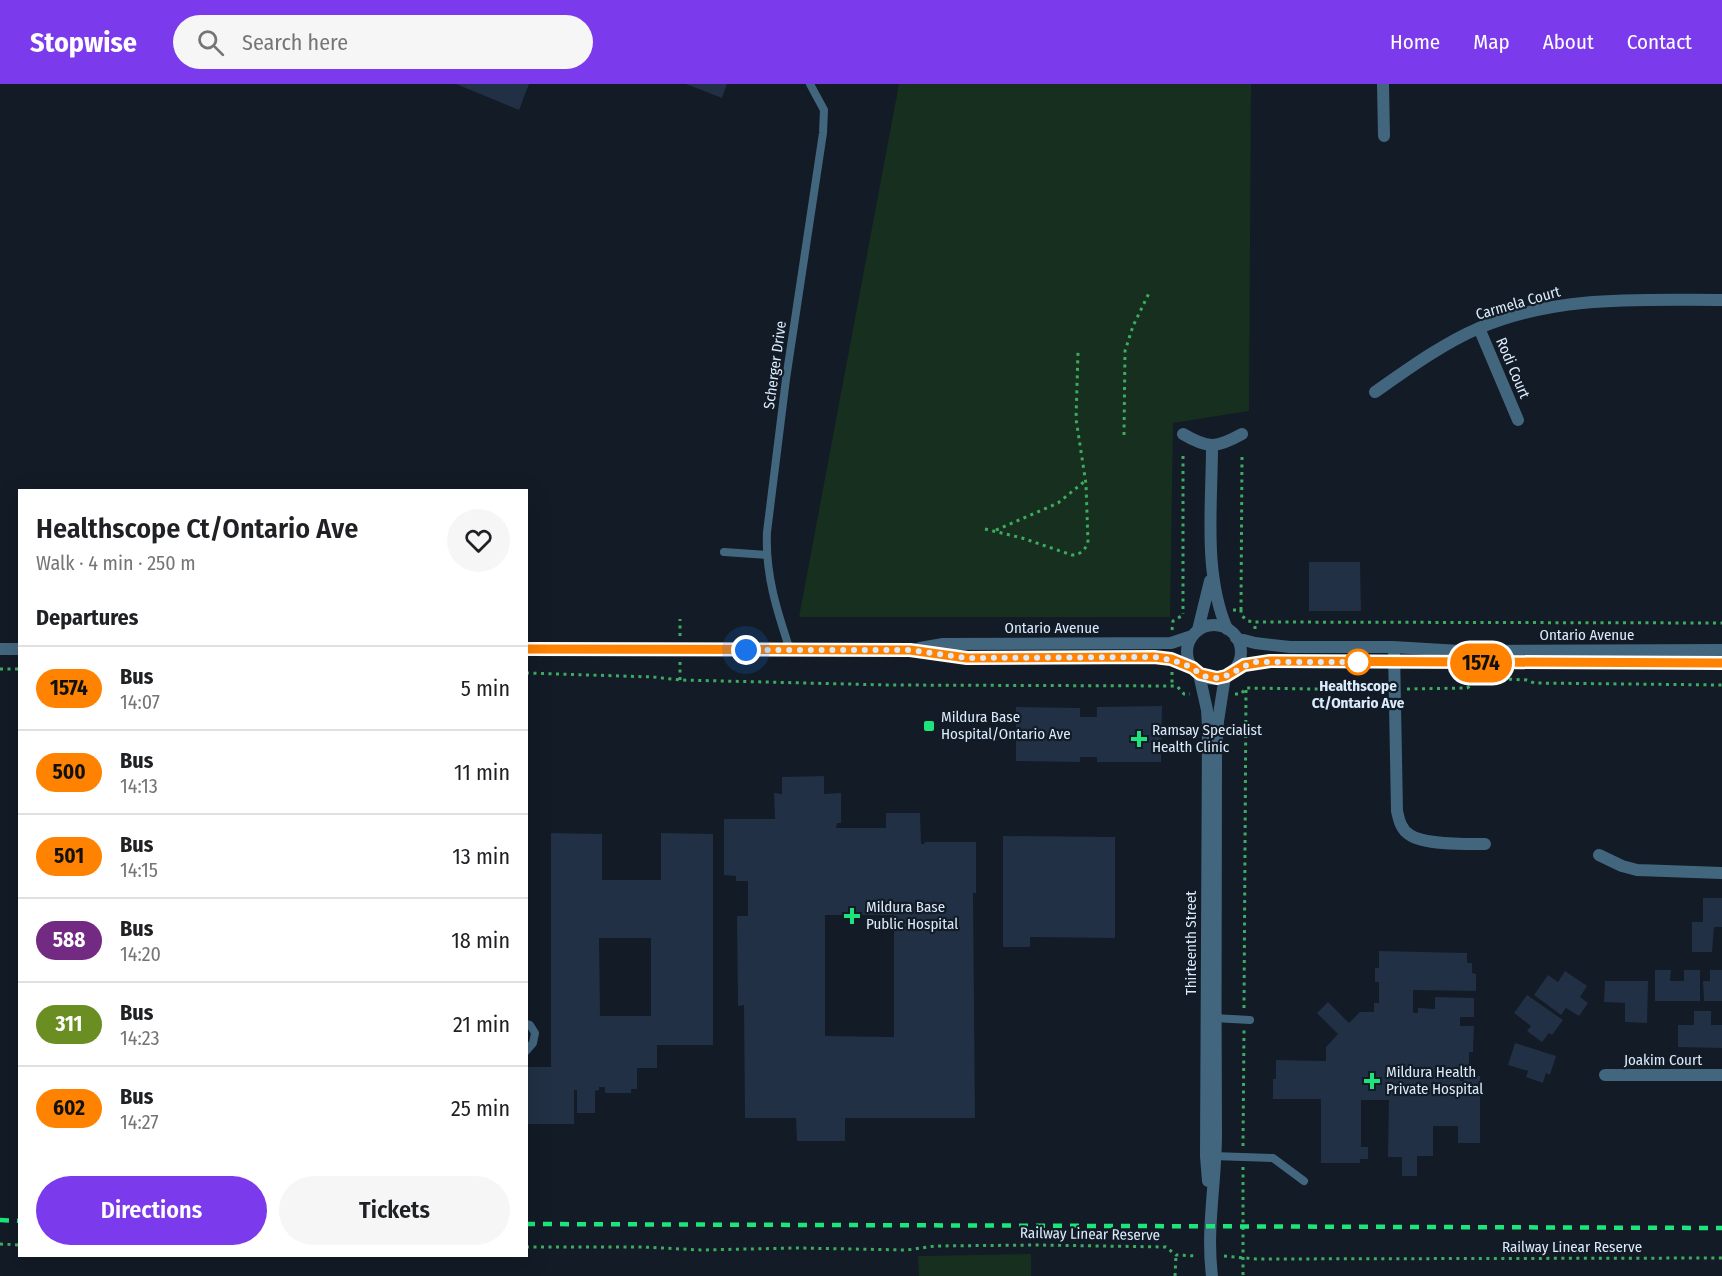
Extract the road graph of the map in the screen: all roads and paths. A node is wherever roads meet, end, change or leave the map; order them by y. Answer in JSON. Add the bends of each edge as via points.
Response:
{"nodes":[{"id":1,"x":810,"y":84,"type":"edge"},
{"id":2,"x":1383,"y":84,"type":"edge"},
{"id":3,"x":1384,"y":136,"type":"dead end"},
{"id":4,"x":1149,"y":293,"type":"dead end"},
{"id":5,"x":1722,"y":300,"type":"edge"},
{"id":6,"x":1479,"y":328,"type":"junction"},
{"id":7,"x":1078,"y":352,"type":"dead end"},
{"id":8,"x":1375,"y":392,"type":"dead end"},
{"id":9,"x":1518,"y":420,"type":"dead end"},
{"id":10,"x":1183,"y":434,"type":"dead end"},
{"id":11,"x":1242,"y":434,"type":"dead end"},
{"id":12,"x":1124,"y":435,"type":"dead end"},
{"id":13,"x":1212,"y":446,"type":"junction"},
{"id":14,"x":1183,"y":456,"type":"dead end"},
{"id":15,"x":1242,"y":456,"type":"dead end"},
{"id":16,"x":1085,"y":481,"type":"junction"},
{"id":17,"x":985,"y":529,"type":"dead end"},
{"id":18,"x":994,"y":531,"type":"junction"},
{"id":19,"x":724,"y":552,"type":"dead end"},
{"id":20,"x":766,"y":555,"type":"junction"},
{"id":21,"x":1212,"y":574,"type":"junction"},
{"id":22,"x":1241,"y":610,"type":"dead end"},
{"id":23,"x":1183,"y":615,"type":"dead end"},
{"id":24,"x":1722,"y":623,"type":"edge"},
{"id":25,"x":1195,"y":633,"type":"junction"},
{"id":26,"x":1232,"y":633,"type":"junction"},
{"id":27,"x":1255,"y":643,"type":"junction"},
{"id":28,"x":1393,"y":647,"type":"junction"},
{"id":29,"x":0,"y":649,"type":"edge"},
{"id":30,"x":18,"y":649,"type":"edge"},
{"id":31,"x":528,"y":649,"type":"edge"},
{"id":32,"x":790,"y":650,"type":"junction"},
{"id":33,"x":910,"y":650,"type":"junction"},
{"id":34,"x":1722,"y":650,"type":"edge"},
{"id":35,"x":1255,"y":662,"type":"junction"},
{"id":36,"x":1394,"y":662,"type":"junction"},
{"id":37,"x":1722,"y":663,"type":"edge"},
{"id":38,"x":0,"y":669,"type":"edge"},
{"id":39,"x":18,"y":669,"type":"edge"},
{"id":40,"x":1196,"y":671,"type":"junction"},
{"id":41,"x":528,"y":673,"type":"edge"},
{"id":42,"x":1229,"y":673,"type":"junction"},
{"id":43,"x":1722,"y":685,"type":"edge"},
{"id":44,"x":1246,"y":688,"type":"junction"},
{"id":45,"x":1255,"y":689,"type":"junction"},
{"id":46,"x":1395,"y":690,"type":"junction"},
{"id":47,"x":1205,"y":694,"type":"junction"},
{"id":48,"x":1222,"y":694,"type":"junction"},
{"id":49,"x":1485,"y":844,"type":"dead end"},
{"id":50,"x":1599,"y":855,"type":"dead end"},
{"id":51,"x":1722,"y":873,"type":"edge"},
{"id":52,"x":1211,"y":1018,"type":"junction"},
{"id":53,"x":1247,"y":1020,"type":"junction"},
{"id":54,"x":528,"y":1024,"type":"edge"},
{"id":55,"x":528,"y":1049,"type":"edge"},
{"id":56,"x":1605,"y":1075,"type":"dead end"},
{"id":57,"x":1722,"y":1075,"type":"edge"},
{"id":58,"x":1211,"y":1156,"type":"junction"},
{"id":59,"x":1243,"y":1157,"type":"junction"},
{"id":60,"x":1304,"y":1182,"type":"dead end"},
{"id":61,"x":0,"y":1244,"type":"edge"},
{"id":62,"x":18,"y":1245,"type":"edge"},
{"id":63,"x":528,"y":1247,"type":"edge"},
{"id":64,"x":1176,"y":1255,"type":"junction"},
{"id":65,"x":1210,"y":1256,"type":"junction"},
{"id":66,"x":1244,"y":1258,"type":"junction"},
{"id":67,"x":1722,"y":1258,"type":"edge"},
{"id":68,"x":1175,"y":1276,"type":"edge"},
{"id":69,"x":1207,"y":1276,"type":"edge"},
{"id":70,"x":1212,"y":1276,"type":"edge"},
{"id":71,"x":1244,"y":1276,"type":"edge"}],
"edges":[{"from":1,"to":20,"type":"lane","name":"Scherger Drive","via":[[824,110],[823,133],[770,495]]},
{"from":2,"to":3,"type":"street"},
{"from":4,"to":12,"type":"path","via":[[1125,351]]},
{"from":5,"to":6,"type":"street","name":"Carmela Court","via":[[1582,302],[1545,308]]},
{"from":6,"to":8,"type":"street","name":"Carmela Court","via":[[1421,360]]},
{"from":6,"to":9,"type":"street","name":"Rodi Court"},
{"from":7,"to":16,"type":"path","via":[[1076,419]]},
{"from":10,"to":13,"type":"street"},
{"from":11,"to":13,"type":"street"},
{"from":13,"to":21,"type":"street"},
{"from":14,"to":23,"type":"path"},
{"from":15,"to":22,"type":"path"},
{"from":16,"to":18,"type":"path","via":[[1058,503]]},
{"from":16,"to":18,"type":"path","via":[[1089,543],[1078,555]]},
{"from":17,"to":18,"type":"path"},
{"from":19,"to":20,"type":"lane"},
{"from":20,"to":32,"type":"lane","name":"Scherger Drive","via":[[769,580]]},
{"from":21,"to":25,"type":"street"},
{"from":21,"to":26,"type":"street","via":[[1221,614]]},
{"from":24,"to":27,"type":"path","via":[[1254,622]]},
{"from":25,"to":26,"type":"street","via":[[1212,625]]},
{"from":25,"to":33,"type":"street","name":"Ontario Avenue","via":[[1171,643],[943,644]]},
{"from":25,"to":40,"type":"street","via":[[1187,652]]},
{"from":26,"to":27,"type":"street","name":"Ontario Avenue"},
{"from":26,"to":42,"type":"street","via":[[1240,646],[1240,655]]},
{"from":27,"to":28,"type":"street","name":"Ontario Avenue","via":[[1283,647]]},
{"from":28,"to":34,"type":"street","name":"Ontario Avenue","via":[[1460,651]]},
{"from":28,"to":36,"type":"street"},
{"from":29,"to":30,"type":"street"},
{"from":31,"to":32,"type":"street","name":"Ontario Avenue"},
{"from":32,"to":33,"type":"street","name":"Ontario Avenue"},
{"from":33,"to":40,"type":"street","name":"Ontario Avenue","via":[[967,658],[1154,657],[1171,659]]},
{"from":35,"to":36,"type":"street","name":"Ontario Avenue"},
{"from":35,"to":42,"type":"street","name":"Ontario Avenue"},
{"from":35,"to":45,"type":"path"},
{"from":36,"to":37,"type":"street","name":"Ontario Avenue"},
{"from":36,"to":46,"type":"street"},
{"from":38,"to":39,"type":"path"},
{"from":40,"to":42,"type":"street","via":[[1217,678]]},
{"from":40,"to":47,"type":"street","name":"Thirteenth Street"},
{"from":41,"to":47,"type":"path","via":[[877,684],[1176,686],[1184,694]]},
{"from":42,"to":48,"type":"street","name":"Thirteenth Street"},
{"from":43,"to":46,"type":"path","via":[[1534,683],[1483,678],[1467,688]]},
{"from":44,"to":45,"type":"path"},
{"from":44,"to":48,"type":"path","via":[[1240,694]]},
{"from":44,"to":53,"type":"path"},
{"from":45,"to":46,"type":"path"},
{"from":46,"to":49,"type":"street","via":[[1397,811],[1404,830],[1424,840]]},
{"from":47,"to":52,"type":"street","name":"Thirteenth Street"},
{"from":48,"to":52,"type":"street","name":"Thirteenth Street","via":[[1216,752]]},
{"from":50,"to":51,"type":"street","via":[[1637,870]]},
{"from":52,"to":53,"type":"lane"},
{"from":52,"to":58,"type":"street","name":"Thirteenth Street"},
{"from":53,"to":59,"type":"path"},
{"from":54,"to":55,"type":"lane","via":[[535,1033]]},
{"from":56,"to":57,"type":"street","name":"Joakim Court"},
{"from":58,"to":59,"type":"lane"},
{"from":58,"to":65,"type":"street","name":"Thirteenth Street"},
{"from":59,"to":60,"type":"lane","via":[[1273,1158]]},
{"from":59,"to":66,"type":"path"},
{"from":61,"to":62,"type":"path"},
{"from":63,"to":64,"type":"path","name":"Railway Linear Reserve","via":[[907,1250],[935,1246],[1092,1245],[1166,1247]]},
{"from":64,"to":65,"type":"path","name":"Railway Linear Reserve"},
{"from":64,"to":68,"type":"path"},
{"from":65,"to":66,"type":"path","name":"Railway Linear Reserve"},
{"from":65,"to":69,"type":"street","name":"Thirteenth Street"},
{"from":65,"to":70,"type":"street","name":"Thirteenth Street"},
{"from":66,"to":67,"type":"path","name":"Railway Linear Reserve"},
{"from":66,"to":71,"type":"path"}]}
